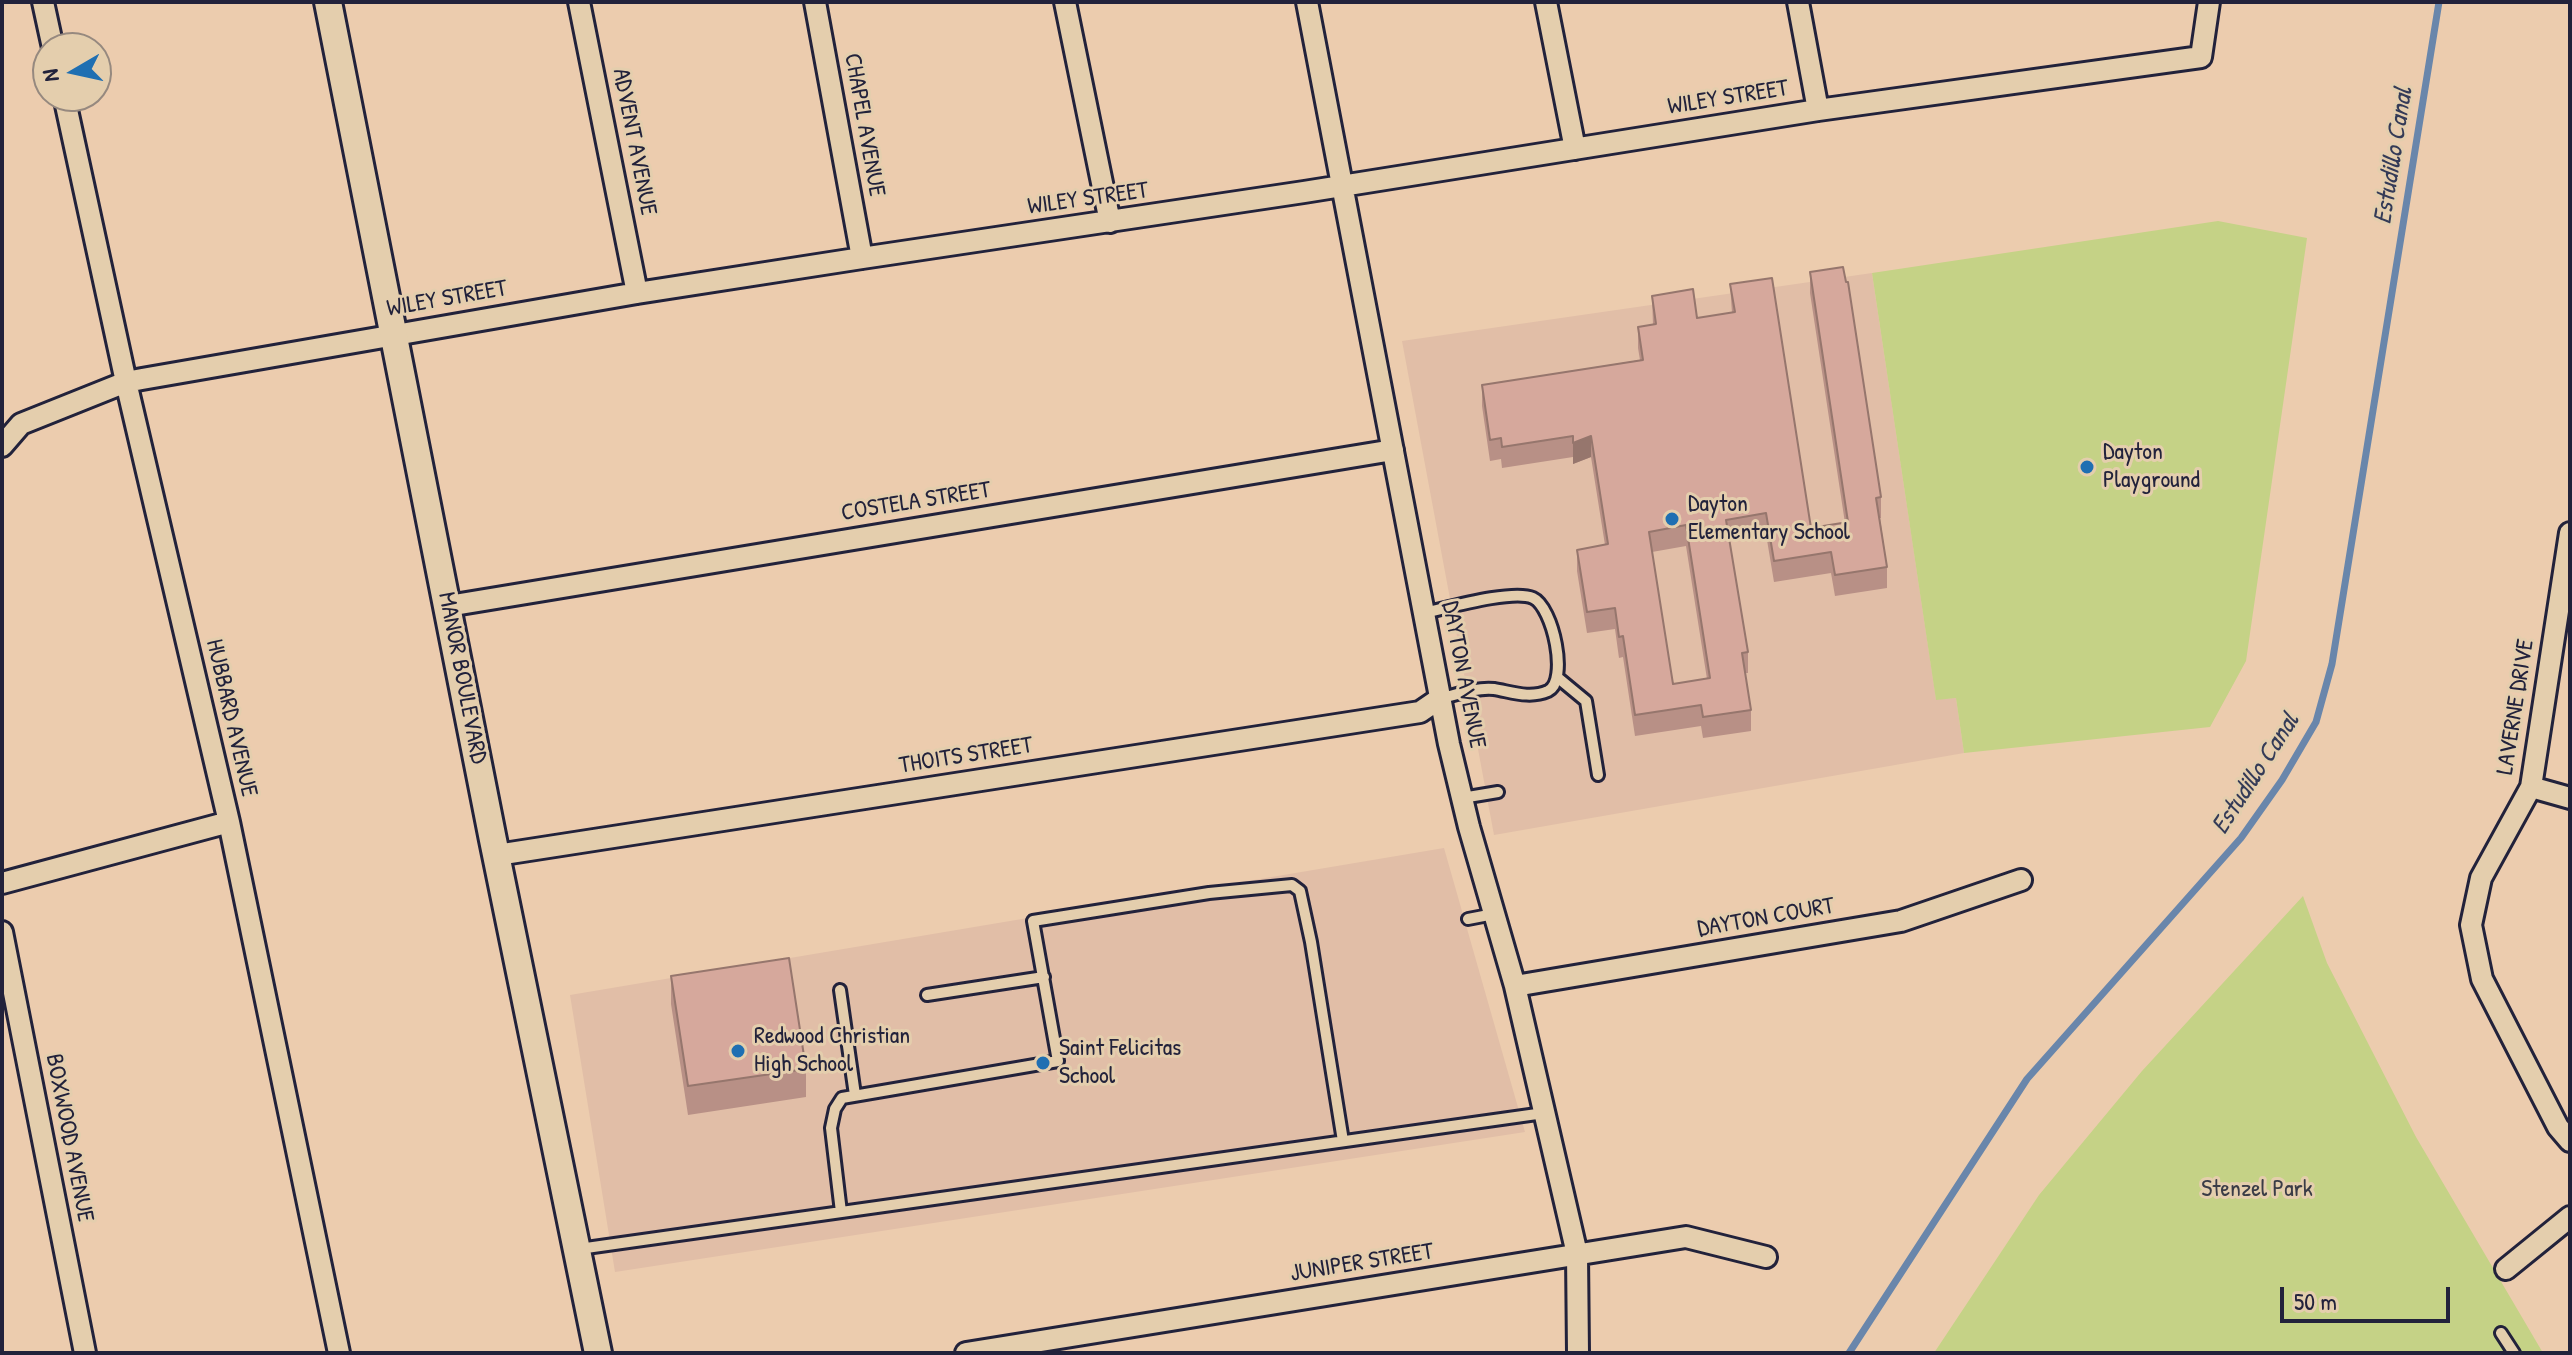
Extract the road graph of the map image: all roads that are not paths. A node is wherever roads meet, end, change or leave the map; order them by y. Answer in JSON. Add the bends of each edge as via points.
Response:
{"nodes":[{"id":1,"x":43,"y":2,"type":"edge"},
{"id":2,"x":328,"y":2,"type":"edge"},
{"id":3,"x":579,"y":2,"type":"edge"},
{"id":4,"x":815,"y":2,"type":"edge"},
{"id":5,"x":1065,"y":2,"type":"edge"},
{"id":6,"x":1307,"y":2,"type":"edge"},
{"id":7,"x":1546,"y":2,"type":"edge"},
{"id":8,"x":1798,"y":2,"type":"edge"},
{"id":9,"x":2209,"y":2,"type":"edge"},
{"id":10,"x":50,"y":32,"type":"edge"},
{"id":11,"x":1818,"y":110,"type":"junction"},
{"id":12,"x":67,"y":112,"type":"edge"},
{"id":13,"x":1575,"y":149,"type":"junction"},
{"id":14,"x":1342,"y":186,"type":"junction"},
{"id":15,"x":1110,"y":222,"type":"junction"},
{"id":16,"x":862,"y":258,"type":"junction"},
{"id":17,"x":637,"y":293,"type":"junction"},
{"id":18,"x":394,"y":335,"type":"junction"},
{"id":19,"x":126,"y":382,"type":"junction"},
{"id":20,"x":2,"y":446,"type":"edge"},
{"id":21,"x":1393,"y":450,"type":"junction"},
{"id":22,"x":2570,"y":533,"type":"edge"},
{"id":23,"x":448,"y":606,"type":"junction"},
{"id":24,"x":1424,"y":613,"type":"junction"},
{"id":25,"x":1557,"y":677,"type":"junction"},
{"id":26,"x":1439,"y":699,"type":"junction"},
{"id":27,"x":1598,"y":775,"type":"dead end"},
{"id":28,"x":2531,"y":787,"type":"junction"},
{"id":29,"x":1498,"y":792,"type":"dead end"},
{"id":30,"x":1462,"y":798,"type":"junction"},
{"id":31,"x":2570,"y":798,"type":"edge"},
{"id":32,"x":229,"y":822,"type":"junction"},
{"id":33,"x":497,"y":855,"type":"junction"},
{"id":34,"x":2021,"y":880,"type":"dead end"},
{"id":35,"x":2,"y":883,"type":"edge"},
{"id":36,"x":1494,"y":914,"type":"junction"},
{"id":37,"x":1468,"y":919,"type":"dead end"},
{"id":38,"x":2,"y":932,"type":"edge"},
{"id":39,"x":1044,"y":977,"type":"junction"},
{"id":40,"x":1515,"y":986,"type":"junction"},
{"id":41,"x":840,"y":990,"type":"dead end"},
{"id":42,"x":927,"y":995,"type":"dead end"},
{"id":43,"x":855,"y":1095,"type":"junction"},
{"id":44,"x":1544,"y":1113,"type":"junction"},
{"id":45,"x":1343,"y":1141,"type":"junction"},
{"id":46,"x":2570,"y":1141,"type":"edge"},
{"id":47,"x":841,"y":1212,"type":"junction"},
{"id":48,"x":2570,"y":1217,"type":"edge"},
{"id":49,"x":577,"y":1249,"type":"junction"},
{"id":50,"x":1577,"y":1254,"type":"junction"},
{"id":51,"x":1766,"y":1257,"type":"dead end"},
{"id":52,"x":2506,"y":1269,"type":"dead end"},
{"id":53,"x":2501,"y":1333,"type":"dead end"},
{"id":54,"x":85,"y":1353,"type":"edge"},
{"id":55,"x":339,"y":1353,"type":"edge"},
{"id":56,"x":598,"y":1353,"type":"edge"},
{"id":57,"x":966,"y":1353,"type":"edge"},
{"id":58,"x":1578,"y":1353,"type":"edge"},
{"id":59,"x":2514,"y":1353,"type":"edge"}],
"edges":[{"from":1,"to":10,"type":"street"},
{"from":2,"to":18,"type":"street","name":"MANOR BOULEVARD"},
{"from":3,"to":17,"type":"street","name":"ADVENT AVENUE"},
{"from":4,"to":16,"type":"street","name":"CHAPEL AVENUE"},
{"from":5,"to":15,"type":"street"},
{"from":6,"to":14,"type":"street","name":"DAYTON AVENUE"},
{"from":7,"to":13,"type":"street"},
{"from":8,"to":11,"type":"street"},
{"from":9,"to":11,"type":"street","name":"WILEY STREET","via":[[2201,57]]},
{"from":11,"to":13,"type":"street","name":"WILEY STREET"},
{"from":12,"to":19,"type":"street","name":"HUBBARD AVENUE"},
{"from":13,"to":14,"type":"street","name":"WILEY STREET"},
{"from":14,"to":15,"type":"street","name":"WILEY STREET"},
{"from":14,"to":21,"type":"street","name":"DAYTON AVENUE"},
{"from":15,"to":16,"type":"street","name":"WILEY STREET"},
{"from":16,"to":17,"type":"street","name":"WILEY STREET"},
{"from":17,"to":18,"type":"street","name":"WILEY STREET"},
{"from":18,"to":19,"type":"street","name":"WILEY STREET"},
{"from":18,"to":23,"type":"street","name":"MANOR BOULEVARD"},
{"from":19,"to":20,"type":"street","name":"WILEY STREET","via":[[21,424]]},
{"from":19,"to":32,"type":"street","name":"HUBBARD AVENUE"},
{"from":21,"to":23,"type":"street","name":"COSTELA STREET"},
{"from":21,"to":24,"type":"street","name":"DAYTON AVENUE"},
{"from":22,"to":28,"type":"street","name":"LAVERNE DRIVE"},
{"from":23,"to":33,"type":"street","name":"MANOR BOULEVARD"},
{"from":24,"to":25,"type":"lane","via":[[1517,595],[1535,598],[1552,624]]},
{"from":24,"to":26,"type":"street","name":"DAYTON AVENUE"},
{"from":25,"to":26,"type":"lane","via":[[1545,692],[1520,695],[1492,689]]},
{"from":25,"to":27,"type":"lane","via":[[1586,701]]},
{"from":26,"to":30,"type":"street","name":"DAYTON AVENUE"},
{"from":26,"to":33,"type":"street","name":"THOITS STREET","via":[[1420,712]]},
{"from":28,"to":31,"type":"street"},
{"from":28,"to":46,"type":"street","name":"LAVERNE DRIVE","via":[[2481,878],[2471,925],[2482,979]]},
{"from":29,"to":30,"type":"lane"},
{"from":30,"to":36,"type":"street","name":"DAYTON AVENUE"},
{"from":32,"to":35,"type":"street"},
{"from":32,"to":55,"type":"street","name":"HUBBARD AVENUE"},
{"from":33,"to":49,"type":"street","name":"MANOR BOULEVARD"},
{"from":34,"to":40,"type":"street","name":"DAYTON COURT","via":[[1901,921]]},
{"from":36,"to":37,"type":"lane"},
{"from":36,"to":40,"type":"street","name":"DAYTON AVENUE"},
{"from":38,"to":54,"type":"street","name":"BOXWOOD AVENUE"},
{"from":39,"to":42,"type":"lane"},
{"from":39,"to":43,"type":"lane","via":[[1058,1061]]},
{"from":39,"to":45,"type":"lane","via":[[1033,921],[1292,885],[1300,891],[1311,942]]},
{"from":40,"to":44,"type":"street","name":"DAYTON AVENUE"},
{"from":41,"to":43,"type":"lane"},
{"from":43,"to":47,"type":"lane","via":[[842,1098],[831,1128]]},
{"from":44,"to":45,"type":"lane"},
{"from":44,"to":50,"type":"street","name":"DAYTON AVENUE"},
{"from":45,"to":47,"type":"lane"},
{"from":47,"to":49,"type":"lane"},
{"from":48,"to":52,"type":"street"},
{"from":49,"to":56,"type":"street","name":"MANOR BOULEVARD"},
{"from":50,"to":51,"type":"street","name":"JUNIPER STREET","via":[[1686,1237]]},
{"from":50,"to":57,"type":"street","name":"JUNIPER STREET"},
{"from":50,"to":58,"type":"street","name":"DAYTON AVENUE"},
{"from":53,"to":59,"type":"lane"}]}
